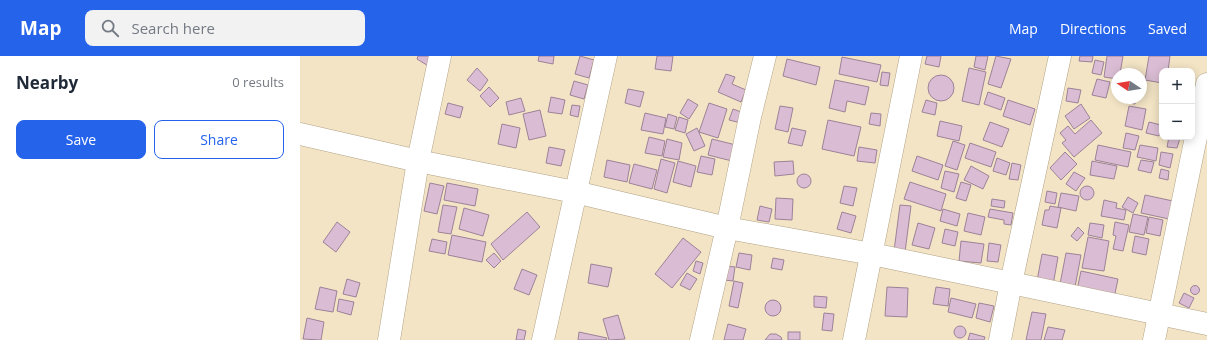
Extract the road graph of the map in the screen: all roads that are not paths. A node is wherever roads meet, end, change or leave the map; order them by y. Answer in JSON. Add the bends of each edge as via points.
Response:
{"nodes":[{"id":1,"x":440,"y":56,"type":"edge"},
{"id":2,"x":606,"y":56,"type":"edge"},
{"id":3,"x":765,"y":56,"type":"edge"},
{"id":4,"x":911,"y":56,"type":"edge"},
{"id":5,"x":1060,"y":56,"type":"edge"},
{"id":6,"x":1207,"y":84,"type":"edge"},
{"id":7,"x":300,"y":134,"type":"edge"},
{"id":8,"x":418,"y":161,"type":"junction"},
{"id":9,"x":575,"y":192,"type":"junction"},
{"id":10,"x":727,"y":228,"type":"junction"},
{"id":11,"x":872,"y":254,"type":"junction"},
{"id":12,"x":1011,"y":283,"type":"junction"},
{"id":13,"x":1160,"y":314,"type":"junction"},
{"id":14,"x":1207,"y":324,"type":"edge"},
{"id":15,"x":389,"y":340,"type":"edge"},
{"id":16,"x":543,"y":340,"type":"edge"},
{"id":17,"x":701,"y":340,"type":"edge"},
{"id":18,"x":854,"y":340,"type":"edge"},
{"id":19,"x":1000,"y":340,"type":"edge"},
{"id":20,"x":1154,"y":340,"type":"edge"}],
"edges":[{"from":1,"to":8,"type":"street"},
{"from":2,"to":9,"type":"street"},
{"from":3,"to":10,"type":"street"},
{"from":4,"to":11,"type":"street"},
{"from":5,"to":12,"type":"street"},
{"from":6,"to":13,"type":"street"},
{"from":7,"to":8,"type":"street"},
{"from":8,"to":9,"type":"street"},
{"from":8,"to":15,"type":"street"},
{"from":9,"to":10,"type":"street"},
{"from":9,"to":16,"type":"street"},
{"from":10,"to":11,"type":"street"},
{"from":10,"to":17,"type":"street"},
{"from":11,"to":12,"type":"street"},
{"from":11,"to":18,"type":"street"},
{"from":12,"to":13,"type":"street"},
{"from":12,"to":19,"type":"street"},
{"from":13,"to":14,"type":"street"},
{"from":13,"to":20,"type":"street"}]}
